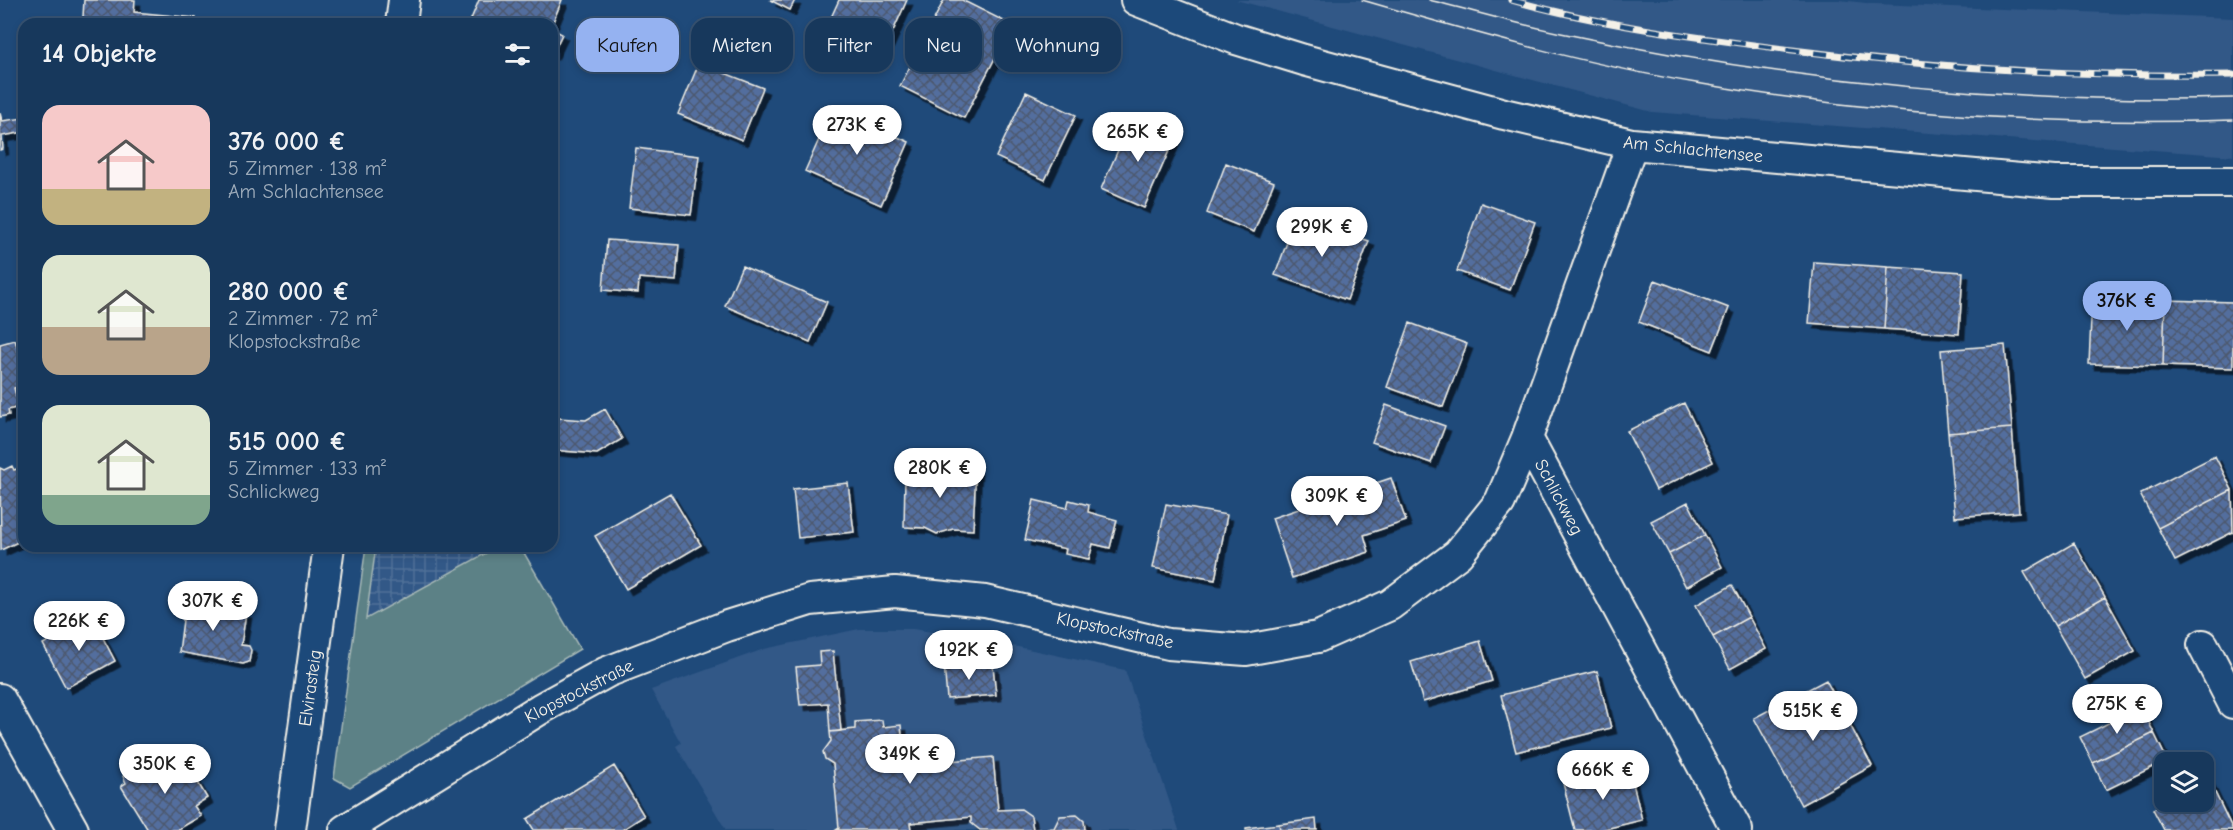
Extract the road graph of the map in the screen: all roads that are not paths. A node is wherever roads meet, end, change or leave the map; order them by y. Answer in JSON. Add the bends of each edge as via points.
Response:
{"nodes":[{"id":1,"x":404,"y":0,"type":"edge"},
{"id":2,"x":1136,"y":0,"type":"edge"},
{"id":3,"x":402,"y":18,"type":"edge"},
{"id":4,"x":1632,"y":144,"type":"junction"},
{"id":5,"x":2233,"y":182,"type":"edge"},
{"id":6,"x":1527,"y":438,"type":"junction"},
{"id":7,"x":328,"y":552,"type":"edge"},
{"id":8,"x":2203,"y":645,"type":"dead end"},
{"id":9,"x":0,"y":699,"type":"edge"},
{"id":10,"x":2233,"y":703,"type":"edge"},
{"id":11,"x":73,"y":830,"type":"edge"},
{"id":12,"x":290,"y":830,"type":"edge"},
{"id":13,"x":345,"y":830,"type":"edge"},
{"id":14,"x":1737,"y":830,"type":"edge"}],
"edges":[{"from":1,"to":3,"type":"street"},
{"from":2,"to":4,"type":"street","name":"Am Schlachtensee","via":[[1236,39],[1304,60]]},
{"from":4,"to":5,"type":"street","name":"Am Schlachtensee","via":[[2054,182]]},
{"from":4,"to":6,"type":"street","name":"Schlickweg"},
{"from":6,"to":13,"type":"street","name":"Klopstockstraße","via":[[1500,502],[1458,554],[1390,605],[1318,637],[1246,650],[1168,644],[985,601],[895,592],[810,600],[727,626],[607,672]]},
{"from":6,"to":14,"type":"street","name":"Schlickweg"},
{"from":7,"to":12,"type":"street","name":"Elvirasteig"},
{"from":8,"to":10,"type":"street"},
{"from":9,"to":11,"type":"street"}]}
